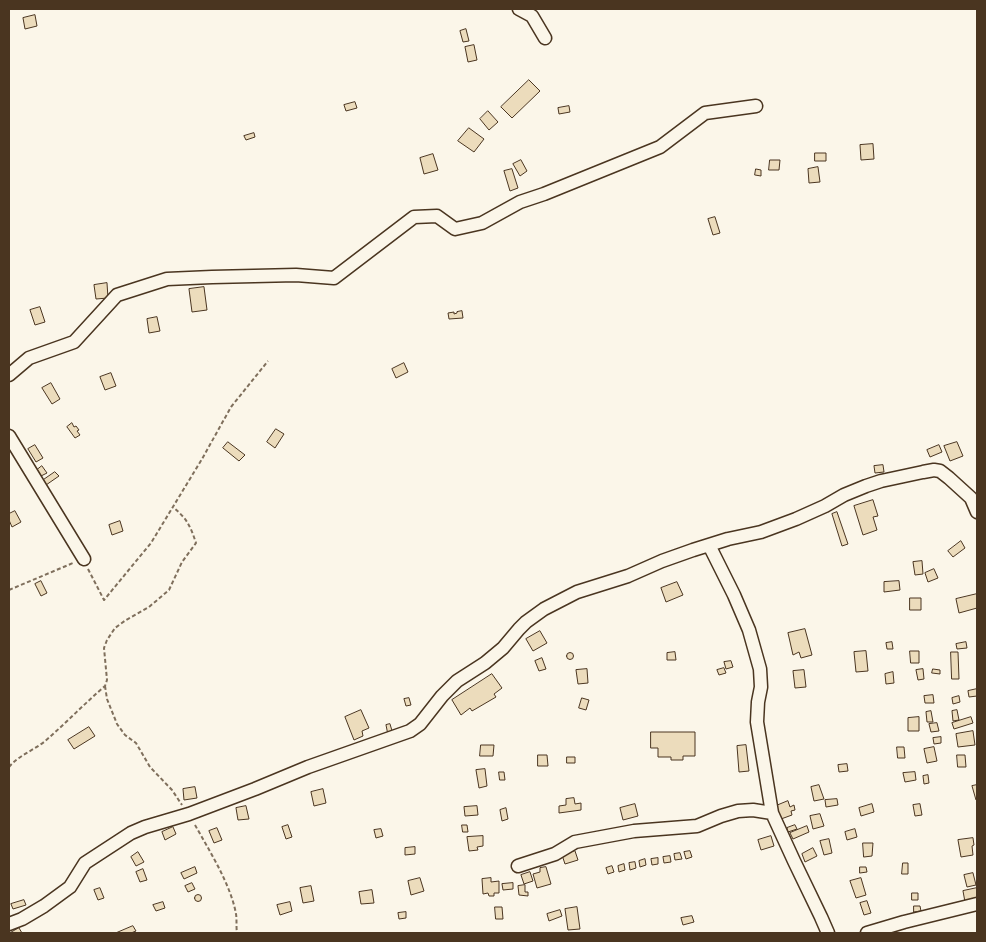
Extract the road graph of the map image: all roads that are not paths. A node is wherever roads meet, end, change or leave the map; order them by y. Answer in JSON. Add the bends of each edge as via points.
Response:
{"nodes":[{"id":1,"x":519,"y":9,"type":"edge"},
{"id":2,"x":546,"y":38,"type":"dead end"},
{"id":3,"x":756,"y":106,"type":"dead end"},
{"id":4,"x":9,"y":375,"type":"edge"},
{"id":5,"x":9,"y":436,"type":"edge"},
{"id":6,"x":977,"y":512,"type":"edge"},
{"id":7,"x":709,"y":545,"type":"junction"},
{"id":8,"x":84,"y":559,"type":"road end"},
{"id":9,"x":772,"y":813,"type":"junction"},
{"id":10,"x":518,"y":866,"type":"dead end"},
{"id":11,"x":977,"y":904,"type":"edge"},
{"id":12,"x":9,"y":924,"type":"edge"},
{"id":13,"x":828,"y":933,"type":"edge"},
{"id":14,"x":868,"y":933,"type":"edge"}],
"edges":[{"from":1,"to":2,"type":"street","via":[[532,16]]},
{"from":3,"to":4,"type":"street","via":[[705,112],[660,147],[520,202],[482,223],[455,228],[437,216],[414,217],[334,278],[296,275],[167,280],[117,294],[74,342],[29,358]]},
{"from":5,"to":8,"type":"street"},
{"from":6,"to":7,"type":"street","via":[[971,498],[940,471],[934,470],[881,481],[796,519]]},
{"from":7,"to":9,"type":"street","via":[[749,630],[760,669],[762,688],[757,722]]},
{"from":7,"to":12,"type":"street","via":[[577,592],[544,609],[518,628],[503,648],[485,663],[457,681],[410,731],[131,833],[85,863],[70,887],[44,906]]},
{"from":9,"to":10,"type":"street","via":[[738,811],[696,826],[634,831],[575,842],[555,854]]},
{"from":9,"to":13,"type":"street"},
{"from":11,"to":14,"type":"street"}]}
